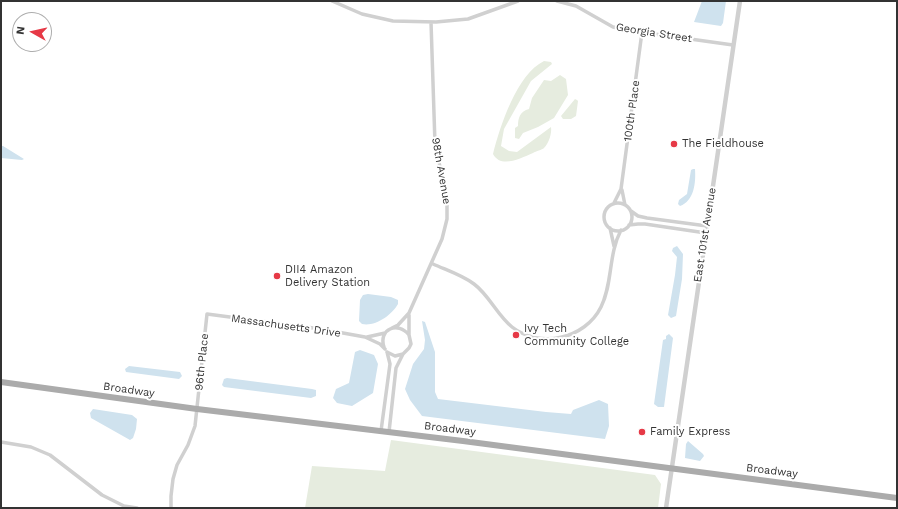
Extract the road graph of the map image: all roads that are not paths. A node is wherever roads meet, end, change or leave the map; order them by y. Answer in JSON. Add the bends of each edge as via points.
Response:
{"nodes":[{"id":1,"x":332,"y":1,"type":"edge"},
{"id":2,"x":518,"y":1,"type":"edge"},
{"id":3,"x":559,"y":1,"type":"edge"},
{"id":4,"x":740,"y":1,"type":"edge"},
{"id":5,"x":431,"y":22,"type":"junction"},
{"id":6,"x":642,"y":32,"type":"junction"},
{"id":7,"x":733,"y":45,"type":"junction"},
{"id":8,"x":621,"y":189,"type":"junction"},
{"id":9,"x":614,"y":203,"type":"junction"},
{"id":10,"x":626,"y":205,"type":"junction"},
{"id":11,"x":631,"y":212,"type":"junction"},
{"id":12,"x":629,"y":225,"type":"junction"},
{"id":13,"x":707,"y":226,"type":"junction"},
{"id":14,"x":610,"y":228,"type":"junction"},
{"id":15,"x":621,"y":230,"type":"junction"},
{"id":16,"x":706,"y":233,"type":"junction"},
{"id":17,"x":614,"y":247,"type":"junction"},
{"id":18,"x":432,"y":264,"type":"junction"},
{"id":19,"x":409,"y":313,"type":"junction"},
{"id":20,"x":207,"y":314,"type":"joint"},
{"id":21,"x":392,"y":328,"type":"junction"},
{"id":22,"x":385,"y":333,"type":"junction"},
{"id":23,"x":409,"y":335,"type":"junction"},
{"id":24,"x":365,"y":337,"type":"junction"},
{"id":25,"x":386,"y":351,"type":"junction"},
{"id":26,"x":403,"y":354,"type":"junction"},
{"id":27,"x":1,"y":382,"type":"edge"},
{"id":28,"x":197,"y":409,"type":"junction"},
{"id":29,"x":381,"y":431,"type":"junction"},
{"id":30,"x":389,"y":432,"type":"junction"},
{"id":31,"x":1,"y":442,"type":"edge"},
{"id":32,"x":671,"y":469,"type":"junction"},
{"id":33,"x":897,"y":498,"type":"edge"},
{"id":34,"x":137,"y":508,"type":"edge"},
{"id":35,"x":171,"y":508,"type":"edge"},
{"id":36,"x":666,"y":508,"type":"edge"}],
"edges":[{"from":1,"to":5,"type":"street","via":[[362,14],[393,21]]},
{"from":2,"to":5,"type":"street","via":[[468,19]]},
{"from":3,"to":6,"type":"street","name":"Georgia Street","via":[[576,6],[613,27]]},
{"from":4,"to":7,"type":"street","name":"East 101st Avenue"},
{"from":5,"to":18,"type":"street","name":"98th Avenue","via":[[435,144],[448,210],[445,229]]},
{"from":6,"to":7,"type":"street","name":"Georgia Street"},
{"from":6,"to":8,"type":"street","name":"100th Place"},
{"from":7,"to":13,"type":"street","name":"East 101st Avenue"},
{"from":8,"to":9,"type":"street","name":"100th Place"},
{"from":8,"to":10,"type":"street","name":"100th Place"},
{"from":9,"to":10,"type":"street"},
{"from":9,"to":14,"type":"street","via":[[604,214],[606,224]]},
{"from":10,"to":11,"type":"street"},
{"from":11,"to":12,"type":"street"},
{"from":11,"to":13,"type":"street","via":[[647,218]]},
{"from":12,"to":15,"type":"street"},
{"from":12,"to":16,"type":"street","via":[[645,224]]},
{"from":13,"to":16,"type":"street","name":"East 101st Avenue"},
{"from":14,"to":15,"type":"street","via":[[615,231]]},
{"from":14,"to":17,"type":"street"},
{"from":15,"to":17,"type":"street"},
{"from":16,"to":32,"type":"street","name":"East 101st Avenue"},
{"from":17,"to":18,"type":"street","via":[[606,295],[601,307],[585,327],[557,338],[531,336],[512,327],[474,284]]},
{"from":18,"to":19,"type":"street","name":"98th Avenue"},
{"from":19,"to":21,"type":"street","name":"98th Avenue"},
{"from":19,"to":23,"type":"street","name":"98th Avenue"},
{"from":20,"to":24,"type":"street","name":"Massachusetts Drive"},
{"from":20,"to":28,"type":"street","name":"96th Place"},
{"from":21,"to":22,"type":"street","name":"98th Avenue"},
{"from":21,"to":23,"type":"street","via":[[402,328]]},
{"from":22,"to":24,"type":"street"},
{"from":22,"to":25,"type":"street","via":[[382,341]]},
{"from":23,"to":26,"type":"street","name":"98th Avenue","via":[[410,344]]},
{"from":24,"to":25,"type":"street","via":[[380,344]]},
{"from":25,"to":26,"type":"street","via":[[395,356]]},
{"from":25,"to":29,"type":"street","via":[[390,364]]},
{"from":26,"to":30,"type":"street","name":"98th Avenue","via":[[396,368]]},
{"from":27,"to":28,"type":"main road","name":"Broadway"},
{"from":28,"to":29,"type":"main road","name":"Broadway"},
{"from":28,"to":35,"type":"street","name":"96th Place","via":[[188,445],[173,479]]},
{"from":29,"to":30,"type":"main road","name":"Broadway"},
{"from":30,"to":32,"type":"main road","name":"Broadway"},
{"from":31,"to":34,"type":"street","via":[[31,447],[50,455],[102,495],[124,506]]},
{"from":32,"to":33,"type":"main road","name":"Broadway"},
{"from":32,"to":36,"type":"street","name":"East 101st Avenue"}]}
